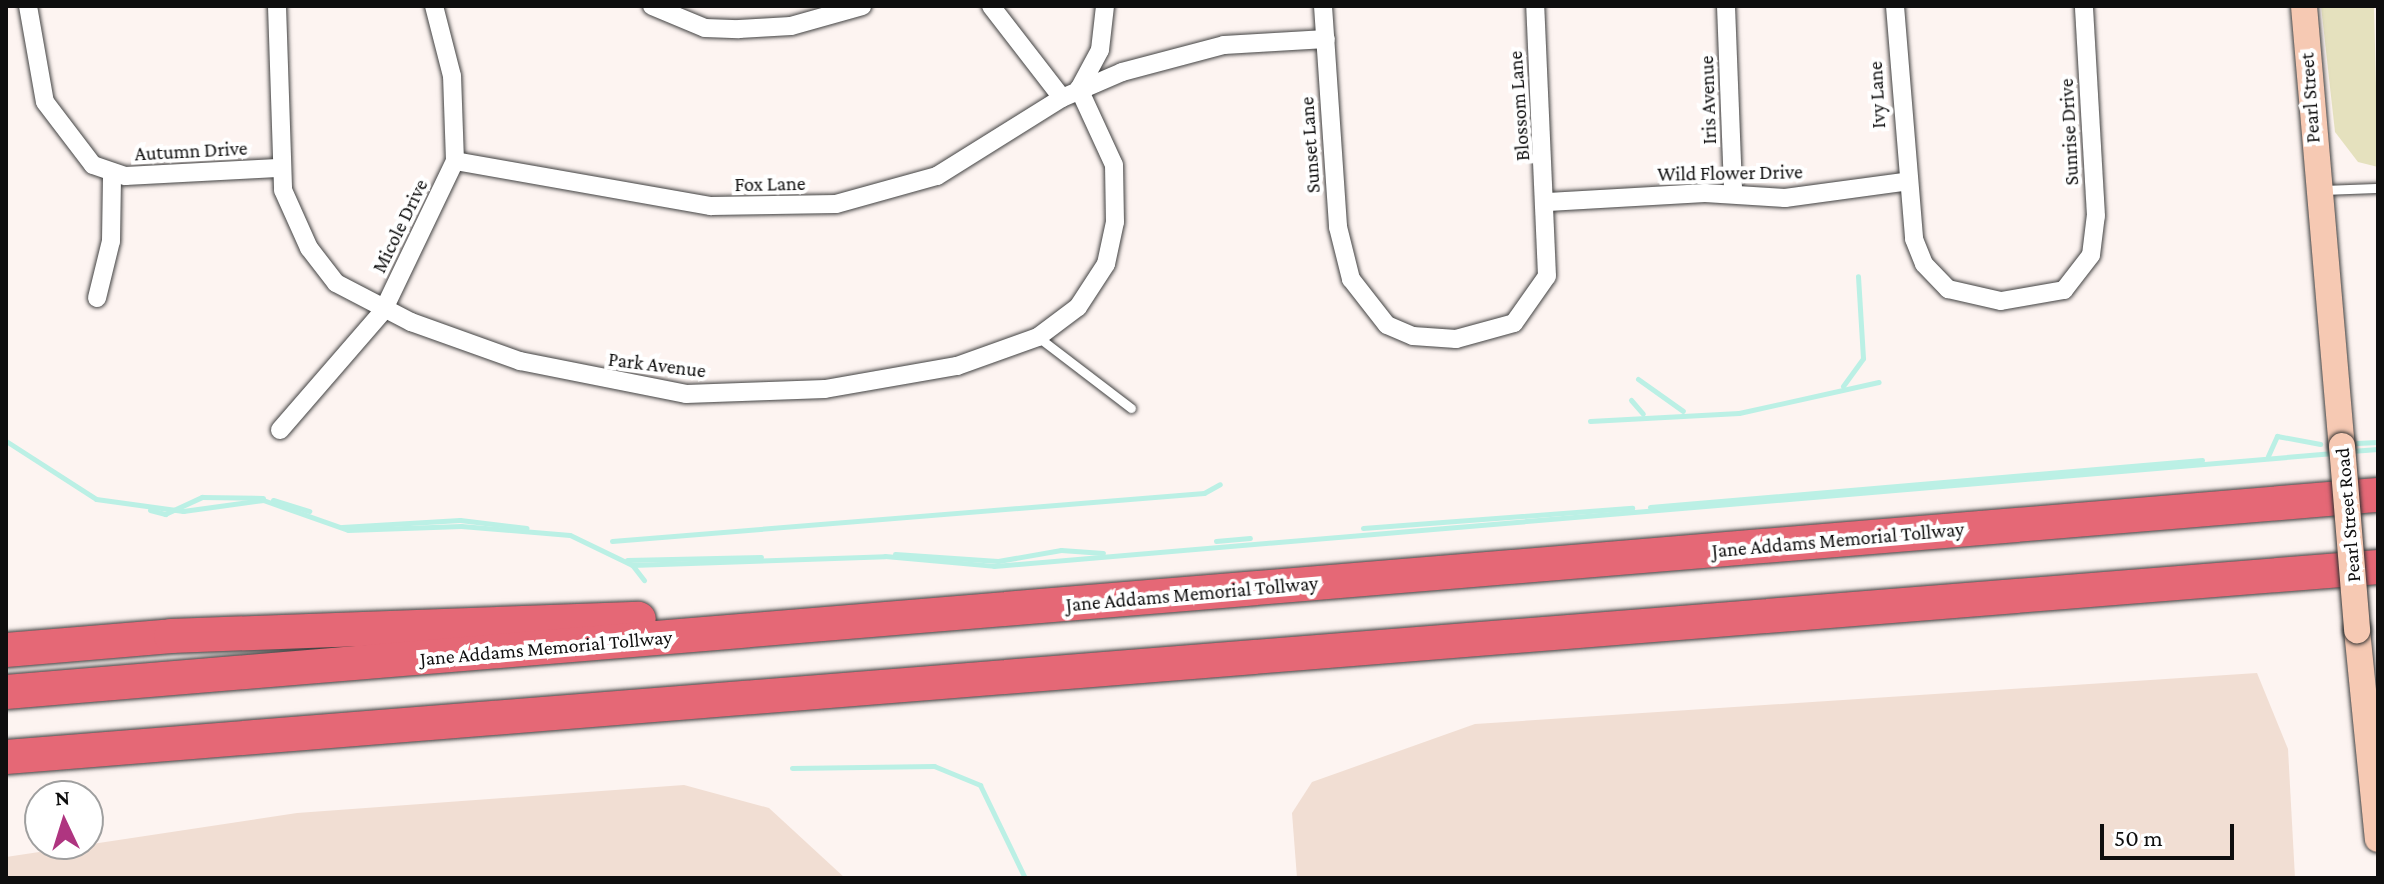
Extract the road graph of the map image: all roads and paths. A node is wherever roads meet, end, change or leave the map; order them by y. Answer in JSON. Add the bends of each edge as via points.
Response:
{"nodes":[{"id":1,"x":28,"y":6,"type":"edge"},
{"id":2,"x":277,"y":6,"type":"edge"},
{"id":3,"x":434,"y":6,"type":"edge"},
{"id":4,"x":652,"y":6,"type":"edge"},
{"id":5,"x":862,"y":6,"type":"edge"},
{"id":6,"x":991,"y":6,"type":"edge"},
{"id":7,"x":1105,"y":6,"type":"edge"},
{"id":8,"x":1323,"y":6,"type":"edge"},
{"id":9,"x":1535,"y":6,"type":"edge"},
{"id":10,"x":1726,"y":6,"type":"edge"},
{"id":11,"x":1895,"y":6,"type":"edge"},
{"id":12,"x":2084,"y":6,"type":"edge"},
{"id":13,"x":2304,"y":6,"type":"edge"},
{"id":14,"x":1326,"y":39,"type":"junction"},
{"id":15,"x":1070,"y":93,"type":"junction"},
{"id":16,"x":455,"y":161,"type":"junction"},
{"id":17,"x":278,"y":168,"type":"junction"},
{"id":18,"x":112,"y":175,"type":"junction"},
{"id":19,"x":1904,"y":182,"type":"junction"},
{"id":20,"x":2378,"y":188,"type":"edge"},
{"id":21,"x":2316,"y":190,"type":"junction"},
{"id":22,"x":1733,"y":192,"type":"junction"},
{"id":23,"x":1548,"y":202,"type":"junction"},
{"id":24,"x":97,"y":298,"type":"dead end"},
{"id":25,"x":383,"y":311,"type":"junction"},
{"id":26,"x":1038,"y":337,"type":"junction"},
{"id":27,"x":1131,"y":408,"type":"dead end"},
{"id":28,"x":280,"y":430,"type":"dead end"},
{"id":29,"x":2378,"y":495,"type":"edge"},
{"id":30,"x":2378,"y":567,"type":"edge"},
{"id":31,"x":967,"y":613,"type":"junction"},
{"id":32,"x":6,"y":650,"type":"edge"},
{"id":33,"x":6,"y":692,"type":"edge"},
{"id":34,"x":6,"y":757,"type":"edge"},
{"id":35,"x":2378,"y":839,"type":"edge"}],
"edges":[{"from":1,"to":18,"type":"street","name":"Autumn Drive","via":[[45,102],[93,165]]},
{"from":2,"to":17,"type":"street","name":"Park Avenue"},
{"from":3,"to":16,"type":"street","name":"Micole Drive","via":[[452,76]]},
{"from":4,"to":5,"type":"street","via":[[705,28],[739,29],[791,26]]},
{"from":6,"to":15,"type":"street","name":"Park Avenue"},
{"from":7,"to":15,"type":"street","name":"Fox Lane","via":[[1100,50]]},
{"from":8,"to":14,"type":"street","name":"Sunset Lane"},
{"from":9,"to":23,"type":"street","name":"Blossom Lane"},
{"from":10,"to":22,"type":"street","name":"Iris Avenue"},
{"from":11,"to":19,"type":"street","name":"Ivy Lane"},
{"from":12,"to":19,"type":"street","name":"Sunrise Drive","via":[[2096,216],[2091,255],[2075,282],[2050,295],[1965,297],[1924,264]]},
{"from":13,"to":21,"type":"street","name":"Pearl Street"},
{"from":14,"to":15,"type":"street","via":[[1224,45]]},
{"from":14,"to":23,"type":"street","name":"Sunset Lane","via":[[1338,227],[1351,279],[1365,306],[1400,332],[1456,339],[1500,330],[1526,313],[1544,285]]},
{"from":15,"to":16,"type":"street","name":"Fox Lane","via":[[937,176],[836,204],[711,206]]},
{"from":15,"to":26,"type":"street","name":"Park Avenue","via":[[1114,165],[1111,249],[1090,294]]},
{"from":16,"to":25,"type":"street","name":"Micole Drive"},
{"from":17,"to":18,"type":"street","name":"Autumn Drive"},
{"from":17,"to":25,"type":"street","name":"Park Avenue","via":[[318,262],[336,283]]},
{"from":18,"to":24,"type":"street","via":[[111,241]]},
{"from":19,"to":22,"type":"street","name":"Wild Flower Drive","via":[[1785,198]]},
{"from":20,"to":21,"type":"lane"},
{"from":21,"to":35,"type":"street","name":"Pearl Street Road","bridge":true},
{"from":22,"to":23,"type":"street","name":"Wild Flower Drive"},
{"from":25,"to":26,"type":"street","name":"Park Avenue","via":[[520,361],[686,394],[890,380]]},
{"from":25,"to":28,"type":"street","name":"Micole Drive"},
{"from":26,"to":27,"type":"lane"},
{"from":29,"to":31,"type":"highway","name":"Jane Addams Memorial Tollway"},
{"from":30,"to":34,"type":"highway"},
{"from":31,"to":32,"type":"highway","via":[[419,626]]},
{"from":31,"to":33,"type":"highway","name":"Jane Addams Memorial Tollway"}]}
